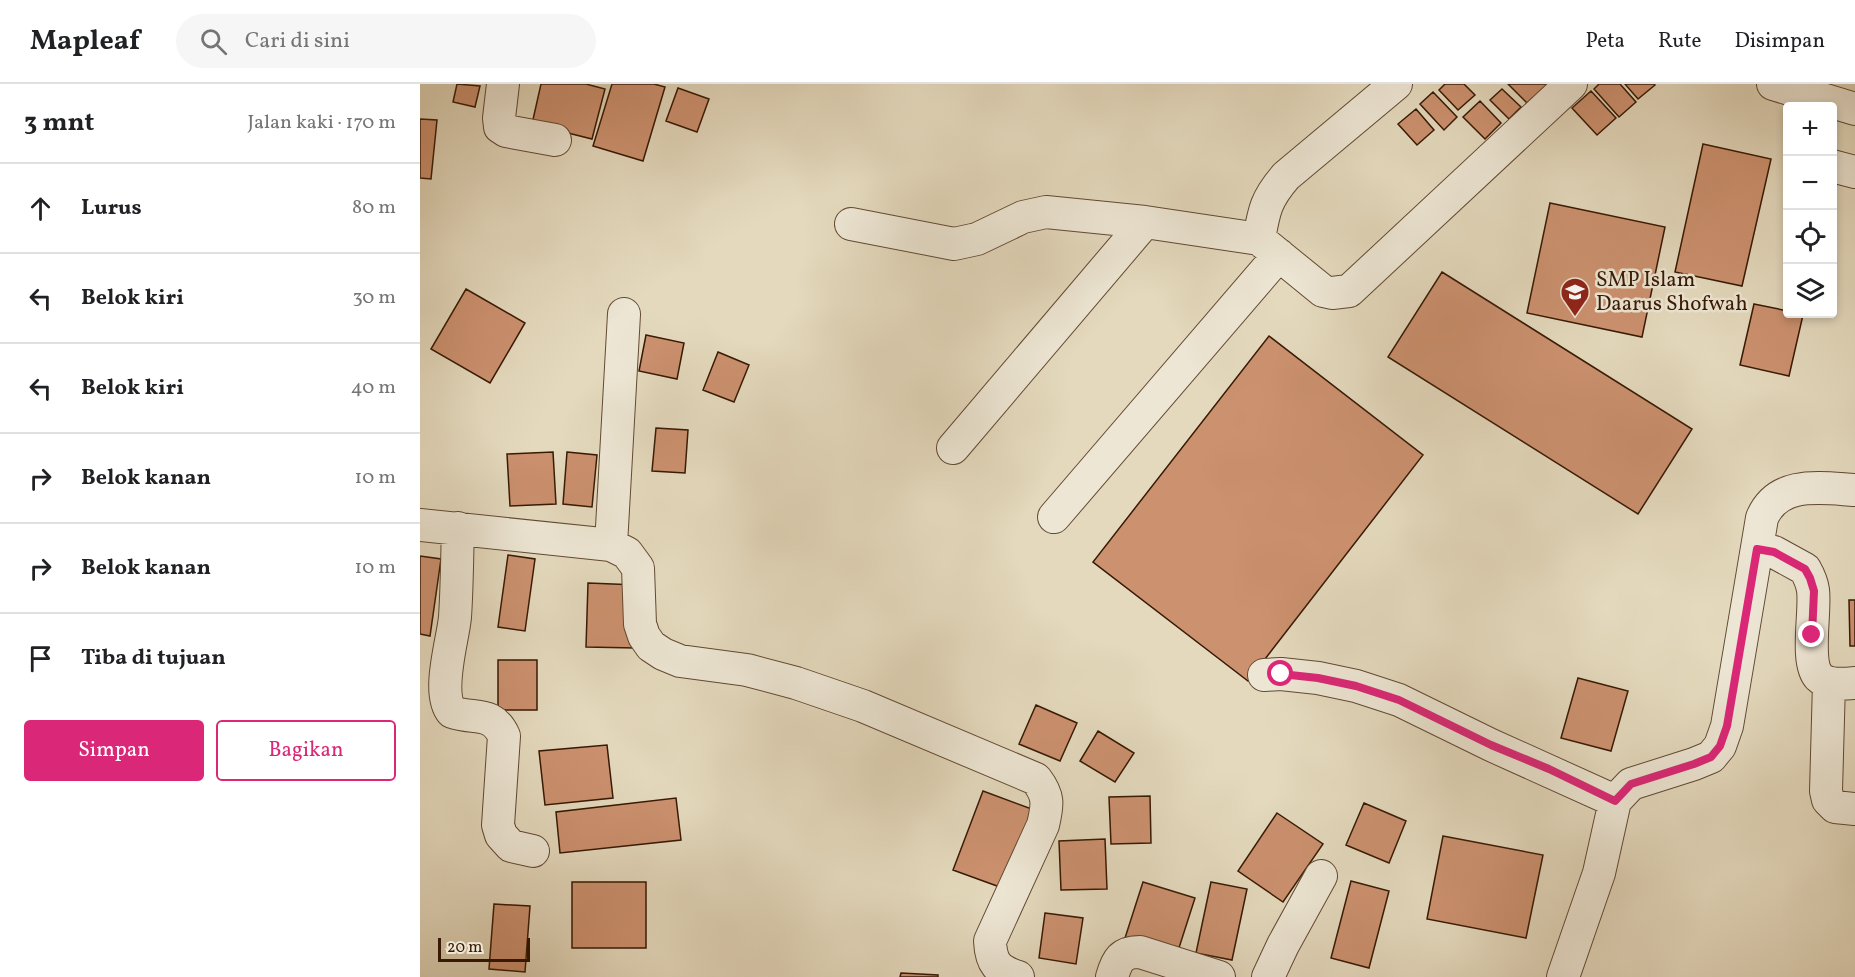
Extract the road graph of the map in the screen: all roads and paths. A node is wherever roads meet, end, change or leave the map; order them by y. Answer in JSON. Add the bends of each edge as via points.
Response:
{"nodes":[{"id":1,"x":503,"y":84,"type":"edge"},
{"id":2,"x":1396,"y":84,"type":"edge"},
{"id":3,"x":1571,"y":84,"type":"edge"},
{"id":4,"x":1773,"y":84,"type":"edge"},
{"id":5,"x":1855,"y":109,"type":"edge"},
{"id":6,"x":555,"y":140,"type":"dead end"},
{"id":7,"x":1837,"y":167,"type":"edge"},
{"id":8,"x":1855,"y":172,"type":"edge"},
{"id":9,"x":1145,"y":222,"type":"junction"},
{"id":10,"x":851,"y":224,"type":"dead end"},
{"id":11,"x":1269,"y":247,"type":"junction"},
{"id":12,"x":624,"y":314,"type":"dead end"},
{"id":13,"x":953,"y":448,"type":"dead end"},
{"id":14,"x":1855,"y":490,"type":"edge"},
{"id":15,"x":1054,"y":517,"type":"dead end"},
{"id":16,"x":420,"y":525,"type":"edge"},
{"id":17,"x":458,"y":528,"type":"junction"},
{"id":18,"x":611,"y":544,"type":"junction"},
{"id":19,"x":1757,"y":549,"type":"junction"},
{"id":20,"x":1264,"y":675,"type":"dead end"},
{"id":21,"x":1842,"y":683,"type":"edge"},
{"id":22,"x":1615,"y":801,"type":"junction"},
{"id":23,"x":1855,"y":809,"type":"edge"},
{"id":24,"x":533,"y":851,"type":"dead end"},
{"id":25,"x":1321,"y":876,"type":"dead end"},
{"id":26,"x":1018,"y":977,"type":"edge"},
{"id":27,"x":1112,"y":977,"type":"edge"},
{"id":28,"x":1220,"y":977,"type":"edge"},
{"id":29,"x":1268,"y":977,"type":"edge"},
{"id":30,"x":1563,"y":977,"type":"edge"}],
"edges":[{"from":1,"to":6,"type":"street","via":[[500,127]]},
{"from":2,"to":11,"type":"street","via":[[1286,176],[1272,193],[1264,211]]},
{"from":3,"to":11,"type":"street","via":[[1349,291],[1323,291]]},
{"from":4,"to":5,"type":"street"},
{"from":7,"to":8,"type":"street"},
{"from":9,"to":10,"type":"street","via":[[1046,212],[954,244]]},
{"from":9,"to":11,"type":"street"},
{"from":9,"to":13,"type":"street"},
{"from":11,"to":15,"type":"street"},
{"from":12,"to":18,"type":"street"},
{"from":14,"to":19,"type":"street","via":[[1810,487],[1776,498],[1762,518]]},
{"from":16,"to":17,"type":"street"},
{"from":17,"to":18,"type":"street"},
{"from":17,"to":24,"type":"street","via":[[455,619],[446,670],[447,704],[452,712],[489,718],[499,726],[504,736],[498,825],[511,846]]},
{"from":18,"to":26,"type":"street","via":[[627,553],[638,568],[640,624],[651,646],[663,654],[680,661],[747,670],[796,683],[863,706],[1036,779],[1046,792],[1043,825],[990,941],[991,957],[1002,972]]},
{"from":19,"to":21,"type":"street","via":[[1766,549],[1805,569],[1814,591],[1814,663],[1818,677]]},
{"from":19,"to":22,"type":"street","via":[[1727,726],[1720,746],[1711,757],[1631,784]]},
{"from":20,"to":22,"type":"street","via":[[1318,678],[1399,700]]},
{"from":21,"to":23,"type":"street","via":[[1826,791],[1835,807]]},
{"from":22,"to":30,"type":"street","via":[[1599,873]]},
{"from":25,"to":29,"type":"street"},
{"from":27,"to":28,"type":"street","via":[[1122,956],[1140,952]]}]}
